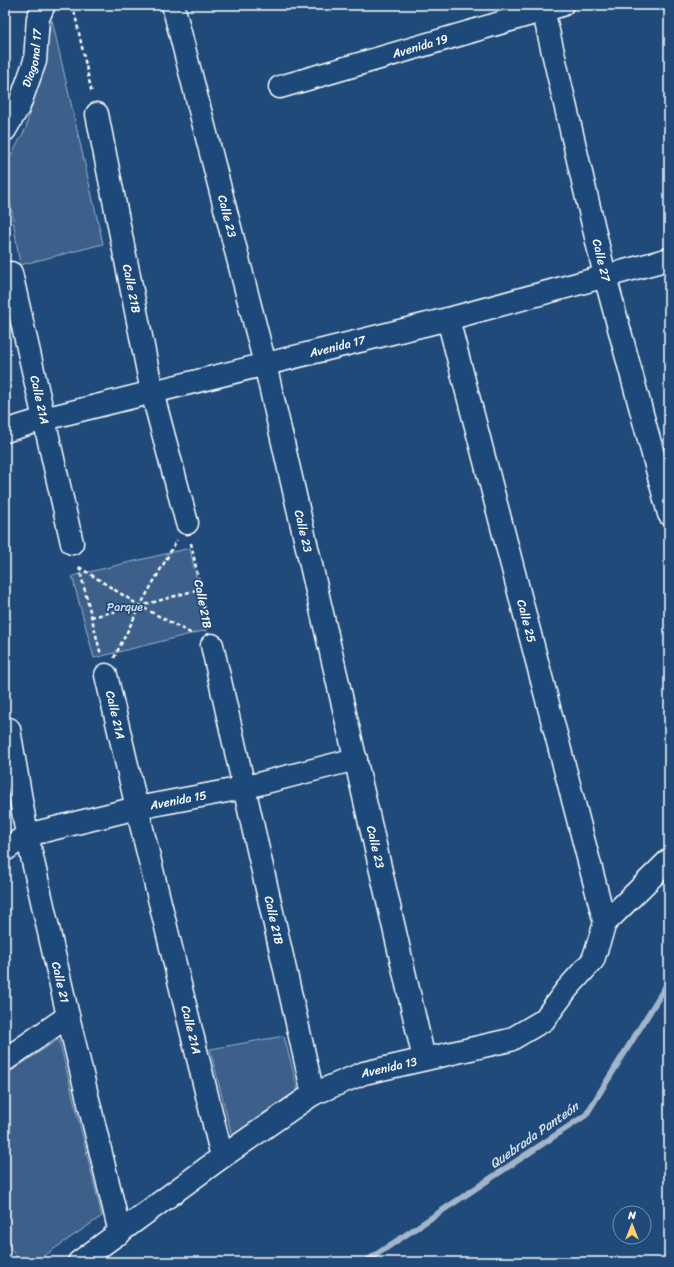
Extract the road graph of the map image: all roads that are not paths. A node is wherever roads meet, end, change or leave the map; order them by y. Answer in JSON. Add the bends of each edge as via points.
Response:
{"nodes":[{"id":1,"x":44,"y":5,"type":"edge"},
{"id":2,"x":173,"y":5,"type":"edge"},
{"id":3,"x":549,"y":7,"type":"edge"},
{"id":4,"x":280,"y":87,"type":"dead end"},
{"id":5,"x":97,"y":114,"type":"road end"},
{"id":6,"x":5,"y":130,"type":"edge"},
{"id":7,"x":669,"y":259,"type":"edge"},
{"id":8,"x":11,"y":274,"type":"dead end"},
{"id":9,"x":605,"y":276,"type":"junction"},
{"id":10,"x":448,"y":319,"type":"junction"},
{"id":11,"x":265,"y":364,"type":"junction"},
{"id":12,"x":152,"y":392,"type":"junction"},
{"id":13,"x":44,"y":419,"type":"junction"},
{"id":14,"x":5,"y":431,"type":"edge"},
{"id":15,"x":669,"y":514,"type":"edge"},
{"id":16,"x":187,"y":523,"type":"road end"},
{"id":17,"x":72,"y":543,"type":"road end"},
{"id":18,"x":212,"y":645,"type":"road end"},
{"id":19,"x":106,"y":675,"type":"road end"},
{"id":20,"x":7,"y":730,"type":"edge"},
{"id":21,"x":356,"y":759,"type":"junction"},
{"id":22,"x":243,"y":788,"type":"junction"},
{"id":23,"x":137,"y":808,"type":"junction"},
{"id":24,"x":27,"y":835,"type":"junction"},
{"id":25,"x":5,"y":850,"type":"edge"},
{"id":26,"x":669,"y":860,"type":"edge"},
{"id":27,"x":604,"y":923,"type":"junction"},
{"id":28,"x":68,"y":1016,"type":"junction"},
{"id":29,"x":424,"y":1059,"type":"junction"},
{"id":30,"x":5,"y":1060,"type":"edge"},
{"id":31,"x":313,"y":1094,"type":"junction"},
{"id":32,"x":222,"y":1157,"type":"junction"},
{"id":33,"x":120,"y":1233,"type":"junction"},
{"id":34,"x":79,"y":1262,"type":"edge"}],
"edges":[{"from":1,"to":6,"type":"street","name":"Diagonal 17","via":[[38,18],[35,61],[19,106]]},
{"from":2,"to":11,"type":"street","name":"Calle 23"},
{"from":3,"to":4,"type":"street","name":"Avenida 19"},
{"from":3,"to":9,"type":"street","name":"Calle 27"},
{"from":5,"to":12,"type":"street","name":"Calle 21B"},
{"from":7,"to":9,"type":"street","name":"Avenida 17"},
{"from":8,"to":13,"type":"street","name":"Calle 21A"},
{"from":9,"to":10,"type":"street","name":"Avenida 17"},
{"from":9,"to":15,"type":"street","name":"Calle 27"},
{"from":10,"to":11,"type":"street","name":"Avenida 17"},
{"from":10,"to":27,"type":"street","name":"Calle 25"},
{"from":11,"to":12,"type":"street","name":"Avenida 17"},
{"from":11,"to":21,"type":"street","name":"Calle 23"},
{"from":12,"to":13,"type":"street","name":"Avenida 17"},
{"from":12,"to":16,"type":"street","name":"Calle 21B"},
{"from":13,"to":14,"type":"street","name":"Avenida 17"},
{"from":13,"to":17,"type":"street","name":"Calle 21A"},
{"from":18,"to":22,"type":"street","name":"Calle 21B"},
{"from":19,"to":23,"type":"street","name":"Calle 21A"},
{"from":20,"to":24,"type":"street","name":"Calle 21"},
{"from":21,"to":22,"type":"street","name":"Avenida 15"},
{"from":21,"to":29,"type":"street","name":"Calle 23"},
{"from":22,"to":23,"type":"street","name":"Avenida 15"},
{"from":22,"to":31,"type":"street","name":"Calle 21B"},
{"from":23,"to":24,"type":"street","name":"Avenida 15"},
{"from":23,"to":32,"type":"street","name":"Calle 21A"},
{"from":24,"to":25,"type":"street","name":"Avenida 15"},
{"from":24,"to":28,"type":"street","name":"Calle 21"},
{"from":26,"to":27,"type":"street","name":"Avenida 13"},
{"from":27,"to":29,"type":"street","name":"Avenida 13","via":[[593,960],[544,1020],[510,1040]]},
{"from":28,"to":30,"type":"street"},
{"from":28,"to":33,"type":"street","name":"Calle 21"},
{"from":29,"to":31,"type":"street","name":"Avenida 13","via":[[364,1073]]},
{"from":31,"to":32,"type":"street","name":"Avenida 13"},
{"from":32,"to":33,"type":"street","name":"Avenida 13"},
{"from":33,"to":34,"type":"street","name":"Avenida 13"}]}
